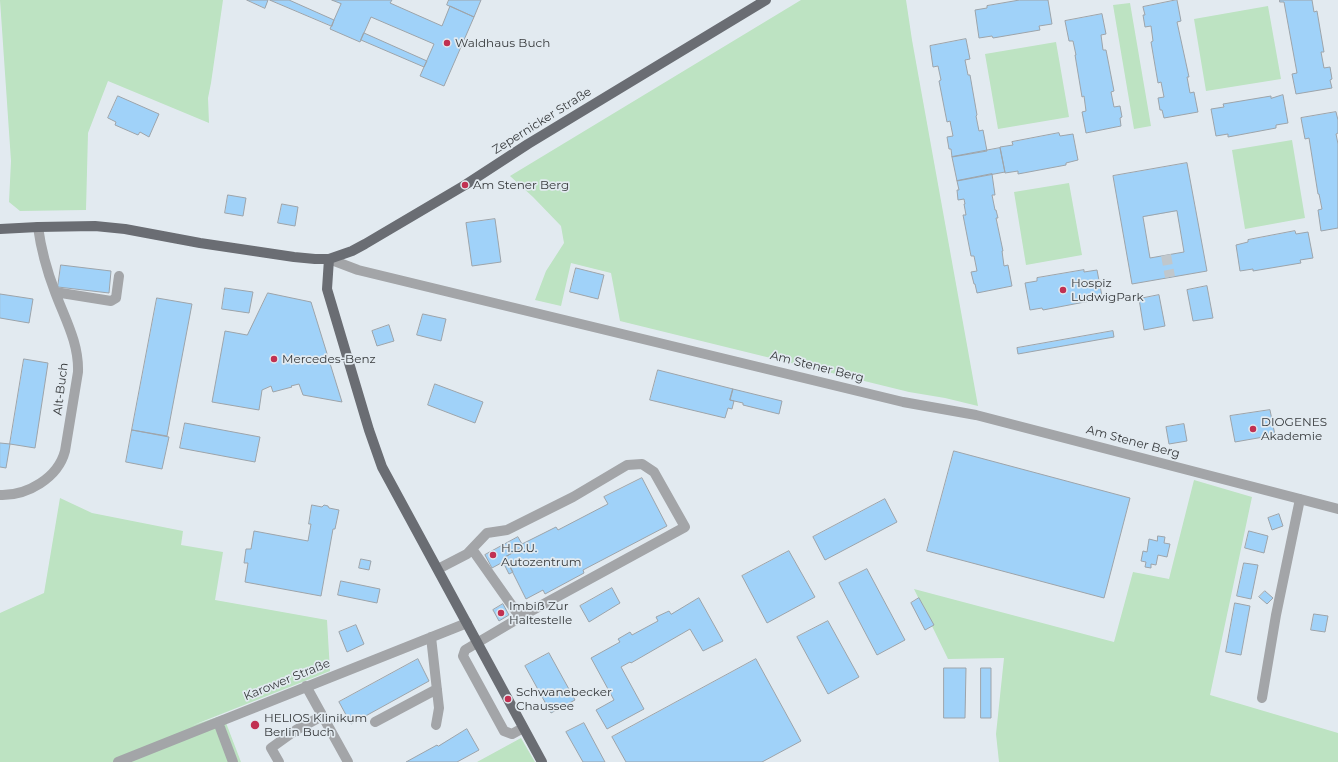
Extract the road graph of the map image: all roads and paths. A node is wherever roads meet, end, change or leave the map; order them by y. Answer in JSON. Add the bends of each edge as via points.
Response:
{"nodes":[{"id":1,"x":766,"y":0,"type":"edge"},
{"id":2,"x":38,"y":227,"type":"junction"},
{"id":3,"x":0,"y":229,"type":"edge"},
{"id":4,"x":329,"y":259,"type":"junction"},
{"id":5,"x":119,"y":276,"type":"dead end"},
{"id":6,"x":55,"y":292,"type":"junction"},
{"id":7,"x":0,"y":496,"type":"edge"},
{"id":8,"x":1300,"y":499,"type":"junction"},
{"id":9,"x":1338,"y":509,"type":"edge"},
{"id":10,"x":472,"y":549,"type":"junction"},
{"id":11,"x":438,"y":569,"type":"junction"},
{"id":12,"x":520,"y":617,"type":"junction"},
{"id":13,"x":467,"y":623,"type":"junction"},
{"id":14,"x":431,"y":636,"type":"junction"},
{"id":15,"x":477,"y":642,"type":"junction"},
{"id":16,"x":306,"y":686,"type":"junction"},
{"id":17,"x":436,"y":689,"type":"junction"},
{"id":18,"x":1262,"y":698,"type":"dead end"},
{"id":19,"x":322,"y":716,"type":"junction"},
{"id":20,"x":218,"y":722,"type":"junction"},
{"id":21,"x":375,"y":722,"type":"dead end"},
{"id":22,"x":436,"y":725,"type":"dead end"},
{"id":23,"x":523,"y":728,"type":"junction"},
{"id":24,"x":118,"y":762,"type":"edge"},
{"id":25,"x":233,"y":762,"type":"edge"},
{"id":26,"x":279,"y":762,"type":"edge"},
{"id":27,"x":348,"y":762,"type":"edge"},
{"id":28,"x":542,"y":762,"type":"edge"}],
"edges":[{"from":1,"to":4,"type":"main road","name":"Zepernicker Straße","via":[[365,244]]},
{"from":2,"to":3,"type":"main road"},
{"from":2,"to":4,"type":"main road","via":[[95,226],[125,229],[294,257]]},
{"from":2,"to":6,"type":"street","name":"Alt-Buch","via":[[43,257]]},
{"from":4,"to":8,"type":"street","name":"Am Stener Berg","via":[[358,270],[903,402],[976,415]]},
{"from":4,"to":11,"type":"main road","via":[[327,289],[377,455]]},
{"from":5,"to":6,"type":"street","via":[[116,298],[111,301]]},
{"from":6,"to":7,"type":"street","name":"Alt-Buch","via":[[73,337],[78,362],[63,461],[35,487],[25,492]]},
{"from":8,"to":9,"type":"street","name":"Am Stener Berg"},
{"from":8,"to":18,"type":"street"},
{"from":10,"to":11,"type":"street"},
{"from":10,"to":12,"type":"street"},
{"from":10,"to":12,"type":"street","via":[[487,533],[506,530],[573,497],[627,465],[642,464],[654,472],[685,527]]},
{"from":11,"to":13,"type":"main road"},
{"from":12,"to":15,"type":"street"},
{"from":13,"to":14,"type":"street","name":"Karower Straße"},
{"from":13,"to":15,"type":"main road"},
{"from":14,"to":16,"type":"street","name":"Karower Straße"},
{"from":14,"to":17,"type":"street"},
{"from":15,"to":23,"type":"main road"},
{"from":15,"to":23,"type":"street","via":[[464,650],[463,656],[504,731],[512,734]]},
{"from":16,"to":19,"type":"street"},
{"from":16,"to":20,"type":"street","name":"Karower Straße"},
{"from":17,"to":21,"type":"street"},
{"from":17,"to":22,"type":"street","via":[[439,708]]},
{"from":19,"to":26,"type":"street","via":[[296,730],[272,748]]},
{"from":19,"to":27,"type":"street"},
{"from":20,"to":24,"type":"street","name":"Karower Straße"},
{"from":20,"to":25,"type":"street"},
{"from":23,"to":28,"type":"main road"}]}
